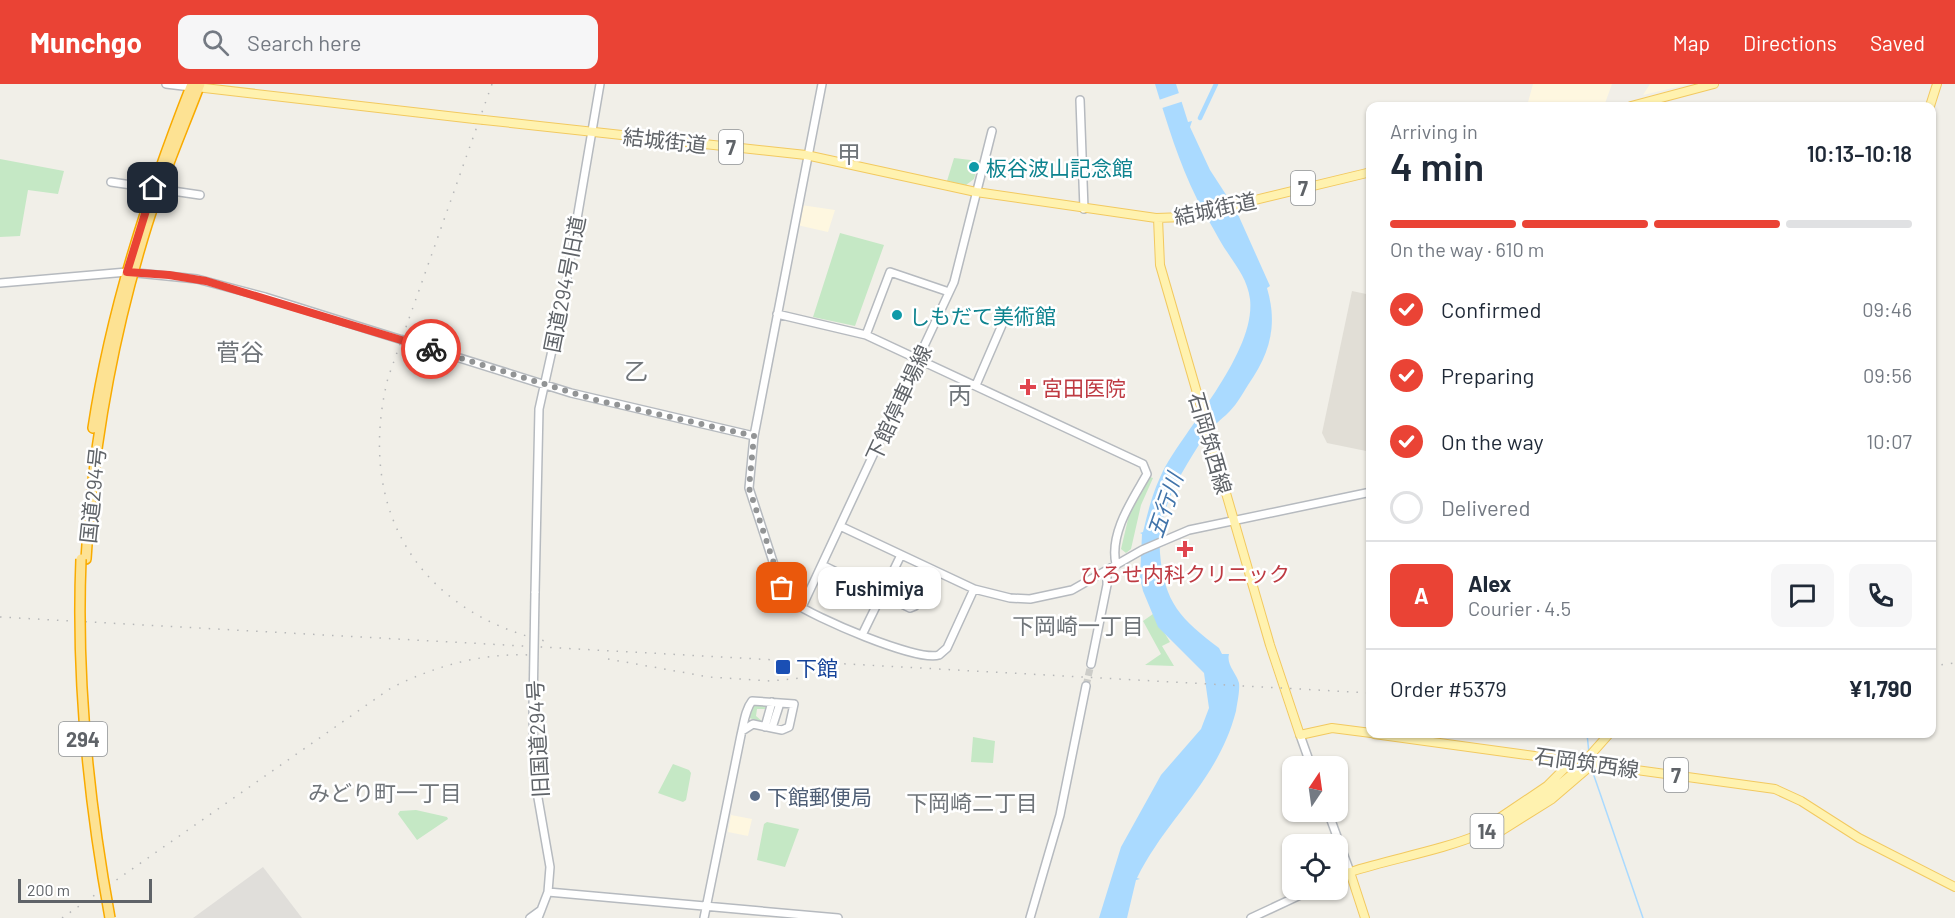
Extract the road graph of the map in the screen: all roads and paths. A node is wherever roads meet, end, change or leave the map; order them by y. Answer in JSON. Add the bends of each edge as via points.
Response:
{"nodes":[{"id":1,"x":166,"y":84,"type":"edge"},
{"id":2,"x":600,"y":84,"type":"edge"},
{"id":3,"x":822,"y":84,"type":"edge"},
{"id":4,"x":1714,"y":84,"type":"edge"},
{"id":5,"x":1937,"y":84,"type":"edge"},
{"id":6,"x":195,"y":86,"type":"edge"},
{"id":7,"x":1080,"y":100,"type":"dead end"},
{"id":8,"x":1646,"y":102,"type":"edge"},
{"id":9,"x":1931,"y":102,"type":"edge"},
{"id":10,"x":992,"y":131,"type":"dead end"},
{"id":11,"x":592,"y":132,"type":"junction"},
{"id":12,"x":806,"y":155,"type":"junction"},
{"id":13,"x":1366,"y":173,"type":"edge"},
{"id":14,"x":111,"y":182,"type":"dead end"},
{"id":15,"x":156,"y":189,"type":"junction"},
{"id":16,"x":976,"y":192,"type":"junction"},
{"id":17,"x":200,"y":195,"type":"dead end"},
{"id":18,"x":1084,"y":208,"type":"junction"},
{"id":19,"x":1158,"y":218,"type":"junction"},
{"id":20,"x":130,"y":272,"type":"junction"},
{"id":21,"x":0,"y":283,"type":"edge"},
{"id":22,"x":949,"y":292,"type":"junction"},
{"id":23,"x":777,"y":314,"type":"junction"},
{"id":24,"x":1005,"y":318,"type":"dead end"},
{"id":25,"x":866,"y":334,"type":"junction"},
{"id":26,"x":919,"y":358,"type":"junction"},
{"id":27,"x":543,"y":384,"type":"junction"},
{"id":28,"x":976,"y":386,"type":"junction"},
{"id":29,"x":754,"y":436,"type":"junction"},
{"id":30,"x":1366,"y":493,"type":"edge"},
{"id":31,"x":1234,"y":519,"type":"junction"},
{"id":32,"x":840,"y":526,"type":"junction"},
{"id":33,"x":901,"y":555,"type":"junction"},
{"id":34,"x":83,"y":559,"type":"junction"},
{"id":35,"x":1116,"y":564,"type":"junction"},
{"id":36,"x":822,"y":565,"type":"junction"},
{"id":37,"x":932,"y":570,"type":"junction"},
{"id":38,"x":1107,"y":571,"type":"junction"},
{"id":39,"x":974,"y":588,"type":"junction"},
{"id":40,"x":535,"y":593,"type":"joint"},
{"id":41,"x":881,"y":594,"type":"junction"},
{"id":42,"x":802,"y":607,"type":"junction"},
{"id":43,"x":862,"y":635,"type":"junction"},
{"id":44,"x":1091,"y":664,"type":"tunnel mouth"},
{"id":45,"x":1086,"y":686,"type":"tunnel mouth"},
{"id":46,"x":776,"y":703,"type":"junction"},
{"id":47,"x":746,"y":714,"type":"junction"},
{"id":48,"x":753,"y":724,"type":"junction"},
{"id":49,"x":769,"y":727,"type":"junction"},
{"id":50,"x":742,"y":731,"type":"junction"},
{"id":51,"x":1366,"y":732,"type":"edge"},
{"id":52,"x":1300,"y":735,"type":"junction"},
{"id":53,"x":1410,"y":738,"type":"edge"},
{"id":54,"x":1605,"y":738,"type":"edge"},
{"id":55,"x":1307,"y":756,"type":"edge"},
{"id":56,"x":1573,"y":760,"type":"junction"},
{"id":57,"x":1594,"y":763,"type":"junction"},
{"id":58,"x":1332,"y":822,"type":"edge"},
{"id":59,"x":1491,"y":829,"type":"junction"},
{"id":60,"x":1350,"y":872,"type":"junction"},
{"id":61,"x":1955,"y":887,"type":"edge"},
{"id":62,"x":548,"y":892,"type":"junction"},
{"id":63,"x":1290,"y":900,"type":"edge"},
{"id":64,"x":706,"y":907,"type":"junction"},
{"id":65,"x":541,"y":910,"type":"junction"},
{"id":66,"x":110,"y":918,"type":"edge"},
{"id":67,"x":116,"y":918,"type":"edge"},
{"id":68,"x":530,"y":918,"type":"edge"},
{"id":69,"x":538,"y":918,"type":"edge"},
{"id":70,"x":704,"y":918,"type":"edge"},
{"id":71,"x":838,"y":918,"type":"edge"},
{"id":72,"x":1030,"y":918,"type":"edge"},
{"id":73,"x":1251,"y":918,"type":"edge"},
{"id":74,"x":1365,"y":918,"type":"edge"}],
"edges":[{"from":1,"to":6,"type":"street","name":"結城街道"},
{"from":2,"to":11,"type":"street","name":"国道294号旧道"},
{"from":3,"to":12,"type":"street"},
{"from":4,"to":8,"type":"main road"},
{"from":5,"to":9,"type":"main road"},
{"from":6,"to":11,"type":"main road","name":"結城街道","number":"7","bridge":true},
{"from":6,"to":15,"type":"highway","name":"国道294号","number":"294"},
{"from":7,"to":18,"type":"street"},
{"from":10,"to":16,"type":"street","name":"下館停車場線"},
{"from":11,"to":12,"type":"main road","name":"結城街道","number":"7"},
{"from":11,"to":27,"type":"street","name":"国道294号旧道","via":[[563,302]]},
{"from":12,"to":16,"type":"main road","name":"結城街道","number":"7"},
{"from":12,"to":23,"type":"street"},
{"from":13,"to":19,"type":"main road","name":"結城街道","number":"7","via":[[1199,213]]},
{"from":14,"to":15,"type":"street"},
{"from":15,"to":17,"type":"street"},
{"from":15,"to":20,"type":"highway","name":"国道294号","number":"294"},
{"from":16,"to":18,"type":"main road","name":"結城街道","number":"7"},
{"from":16,"to":22,"type":"street","name":"下館停車場線","via":[[961,260]]},
{"from":18,"to":19,"type":"main road","name":"結城街道","number":"7"},
{"from":19,"to":31,"type":"main road","name":"石岡筑西線","via":[[1160,265]]},
{"from":20,"to":21,"type":"street"},
{"from":20,"to":27,"type":"street","via":[[206,281]]},
{"from":20,"to":34,"type":"highway","name":"国道294号","number":"294","via":[[98,435]]},
{"from":22,"to":25,"type":"street","via":[[890,272]]},
{"from":22,"to":26,"type":"street","name":"下館停車場線"},
{"from":23,"to":25,"type":"street"},
{"from":23,"to":29,"type":"street"},
{"from":24,"to":28,"type":"street"},
{"from":25,"to":26,"type":"street"},
{"from":26,"to":28,"type":"street"},
{"from":26,"to":32,"type":"street","name":"下館停車場線"},
{"from":27,"to":29,"type":"street","via":[[638,411]]},
{"from":27,"to":40,"type":"street","name":"国道294号旧道","via":[[538,420]]},
{"from":28,"to":35,"type":"street","via":[[1144,466],[1147,474],[1128,507],[1117,539]]},
{"from":29,"to":42,"type":"street","via":[[749,488],[782,588]]},
{"from":30,"to":31,"type":"street"},
{"from":31,"to":35,"type":"street","via":[[1168,537]]},
{"from":31,"to":52,"type":"main road","name":"石岡筑西線"},
{"from":32,"to":33,"type":"street"},
{"from":32,"to":36,"type":"street","name":"下館停車場線"},
{"from":33,"to":37,"type":"street"},
{"from":33,"to":41,"type":"street"},
{"from":34,"to":66,"type":"highway","name":"国道294号","number":"294","bridge":true,"via":[[79,643],[84,743],[92,818]]},
{"from":34,"to":67,"type":"highway","name":"国道294号","number":"294","bridge":true,"via":[[88,723],[98,818]]},
{"from":35,"to":38,"type":"street"},
{"from":36,"to":41,"type":"street"},
{"from":36,"to":42,"type":"street","name":"下館停車場線"},
{"from":37,"to":39,"type":"street"},
{"from":37,"to":41,"type":"street","via":[[914,607]]},
{"from":38,"to":39,"type":"street","via":[[1072,590],[1046,597],[1010,598]]},
{"from":38,"to":44,"type":"street"},
{"from":39,"to":43,"type":"street","via":[[947,648],[939,655],[923,655]]},
{"from":40,"to":62,"type":"street","name":"旧国道294号","bridge":true,"via":[[534,775],[550,862]]},
{"from":41,"to":43,"type":"street"},
{"from":42,"to":43,"type":"street"},
{"from":45,"to":72,"type":"street","via":[[1060,815]]},
{"from":46,"to":47,"type":"street","via":[[752,701]]},
{"from":46,"to":49,"type":"street"},
{"from":46,"to":49,"type":"street","via":[[794,704],[789,727]]},
{"from":47,"to":48,"type":"street"},
{"from":47,"to":50,"type":"street"},
{"from":48,"to":49,"type":"street"},
{"from":48,"to":50,"type":"street"},
{"from":50,"to":64,"type":"street"},
{"from":51,"to":52,"type":"main road","name":"石岡筑西線","number":"7","via":[[1332,728]]},
{"from":52,"to":55,"type":"street"},
{"from":53,"to":56,"type":"main road","name":"石岡筑西線","number":"7"},
{"from":54,"to":59,"type":"main road","number":"14","bridge":true,"via":[[1578,769],[1536,803]]},
{"from":56,"to":57,"type":"main road","name":"石岡筑西線","number":"7"},
{"from":56,"to":59,"type":"main road","via":[[1547,786],[1494,821]]},
{"from":57,"to":59,"type":"main road","via":[[1534,812],[1501,831]]},
{"from":57,"to":61,"type":"main road","name":"石岡筑西線","number":"7","via":[[1775,789]]},
{"from":58,"to":60,"type":"street"},
{"from":59,"to":60,"type":"main road","number":"14","via":[[1432,851]]},
{"from":60,"to":74,"type":"main road"},
{"from":62,"to":64,"type":"street"},
{"from":62,"to":65,"type":"street","name":"旧国道294号"},
{"from":63,"to":73,"type":"street"},
{"from":64,"to":70,"type":"street"},
{"from":64,"to":71,"type":"street"},
{"from":65,"to":68,"type":"street"},
{"from":65,"to":69,"type":"street","name":"旧国道294号"}]}
